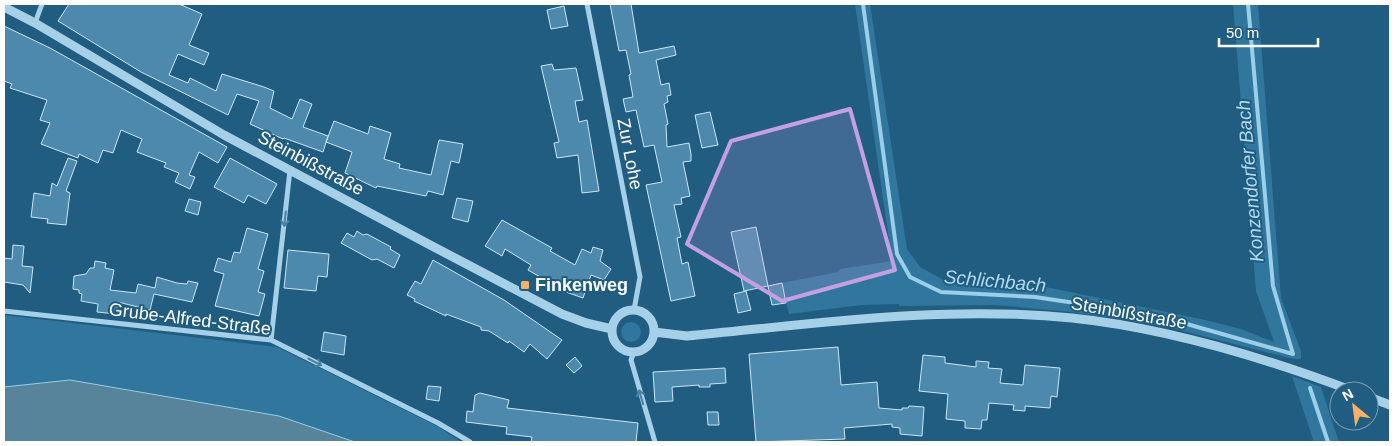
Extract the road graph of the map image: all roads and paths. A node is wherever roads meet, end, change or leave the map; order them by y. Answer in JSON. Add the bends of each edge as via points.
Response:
{"nodes":[{"id":1,"x":42,"y":4,"type":"edge"},
{"id":2,"x":587,"y":4,"type":"edge"},
{"id":3,"x":4,"y":7,"type":"edge"},
{"id":4,"x":35,"y":23,"type":"junction"},
{"id":5,"x":290,"y":170,"type":"junction"},
{"id":6,"x":634,"y":310,"type":"junction"},
{"id":7,"x":4,"y":311,"type":"edge"},
{"id":8,"x":612,"y":329,"type":"junction"},
{"id":9,"x":654,"y":332,"type":"junction"},
{"id":10,"x":271,"y":340,"type":"junction"},
{"id":11,"x":634,"y":352,"type":"junction"},
{"id":12,"x":1329,"y":383,"type":"edge"},
{"id":13,"x":470,"y":442,"type":"edge"},
{"id":14,"x":655,"y":442,"type":"edge"}],
"edges":[{"from":1,"to":4,"type":"street"},
{"from":2,"to":6,"type":"street","name":"Zur Lohe","via":[[640,277]]},
{"from":3,"to":4,"type":"street","name":"Steinbißstraße"},
{"from":4,"to":5,"type":"street","name":"Steinbißstraße","via":[[224,135]]},
{"from":5,"to":8,"type":"street","name":"Steinbißstraße","via":[[562,314]]},
{"from":5,"to":10,"type":"street","one_way":true},
{"from":6,"to":8,"type":"street","via":[[619,315]]},
{"from":6,"to":9,"type":"street","via":[[649,317]]},
{"from":7,"to":10,"type":"street","name":"Grube-Alfred-Straße"},
{"from":8,"to":11,"type":"street","via":[[618,346]]},
{"from":9,"to":11,"type":"street","via":[[648,346]]},
{"from":9,"to":12,"type":"street","name":"Steinbißstraße","via":[[687,336],[903,315],[1072,318],[1164,333]]},
{"from":10,"to":13,"type":"street","name":"Grube-Alfred-Straße","one_way":true},
{"from":14,"to":11,"type":"street","one_way":true,"via":[[631,360]]}]}
